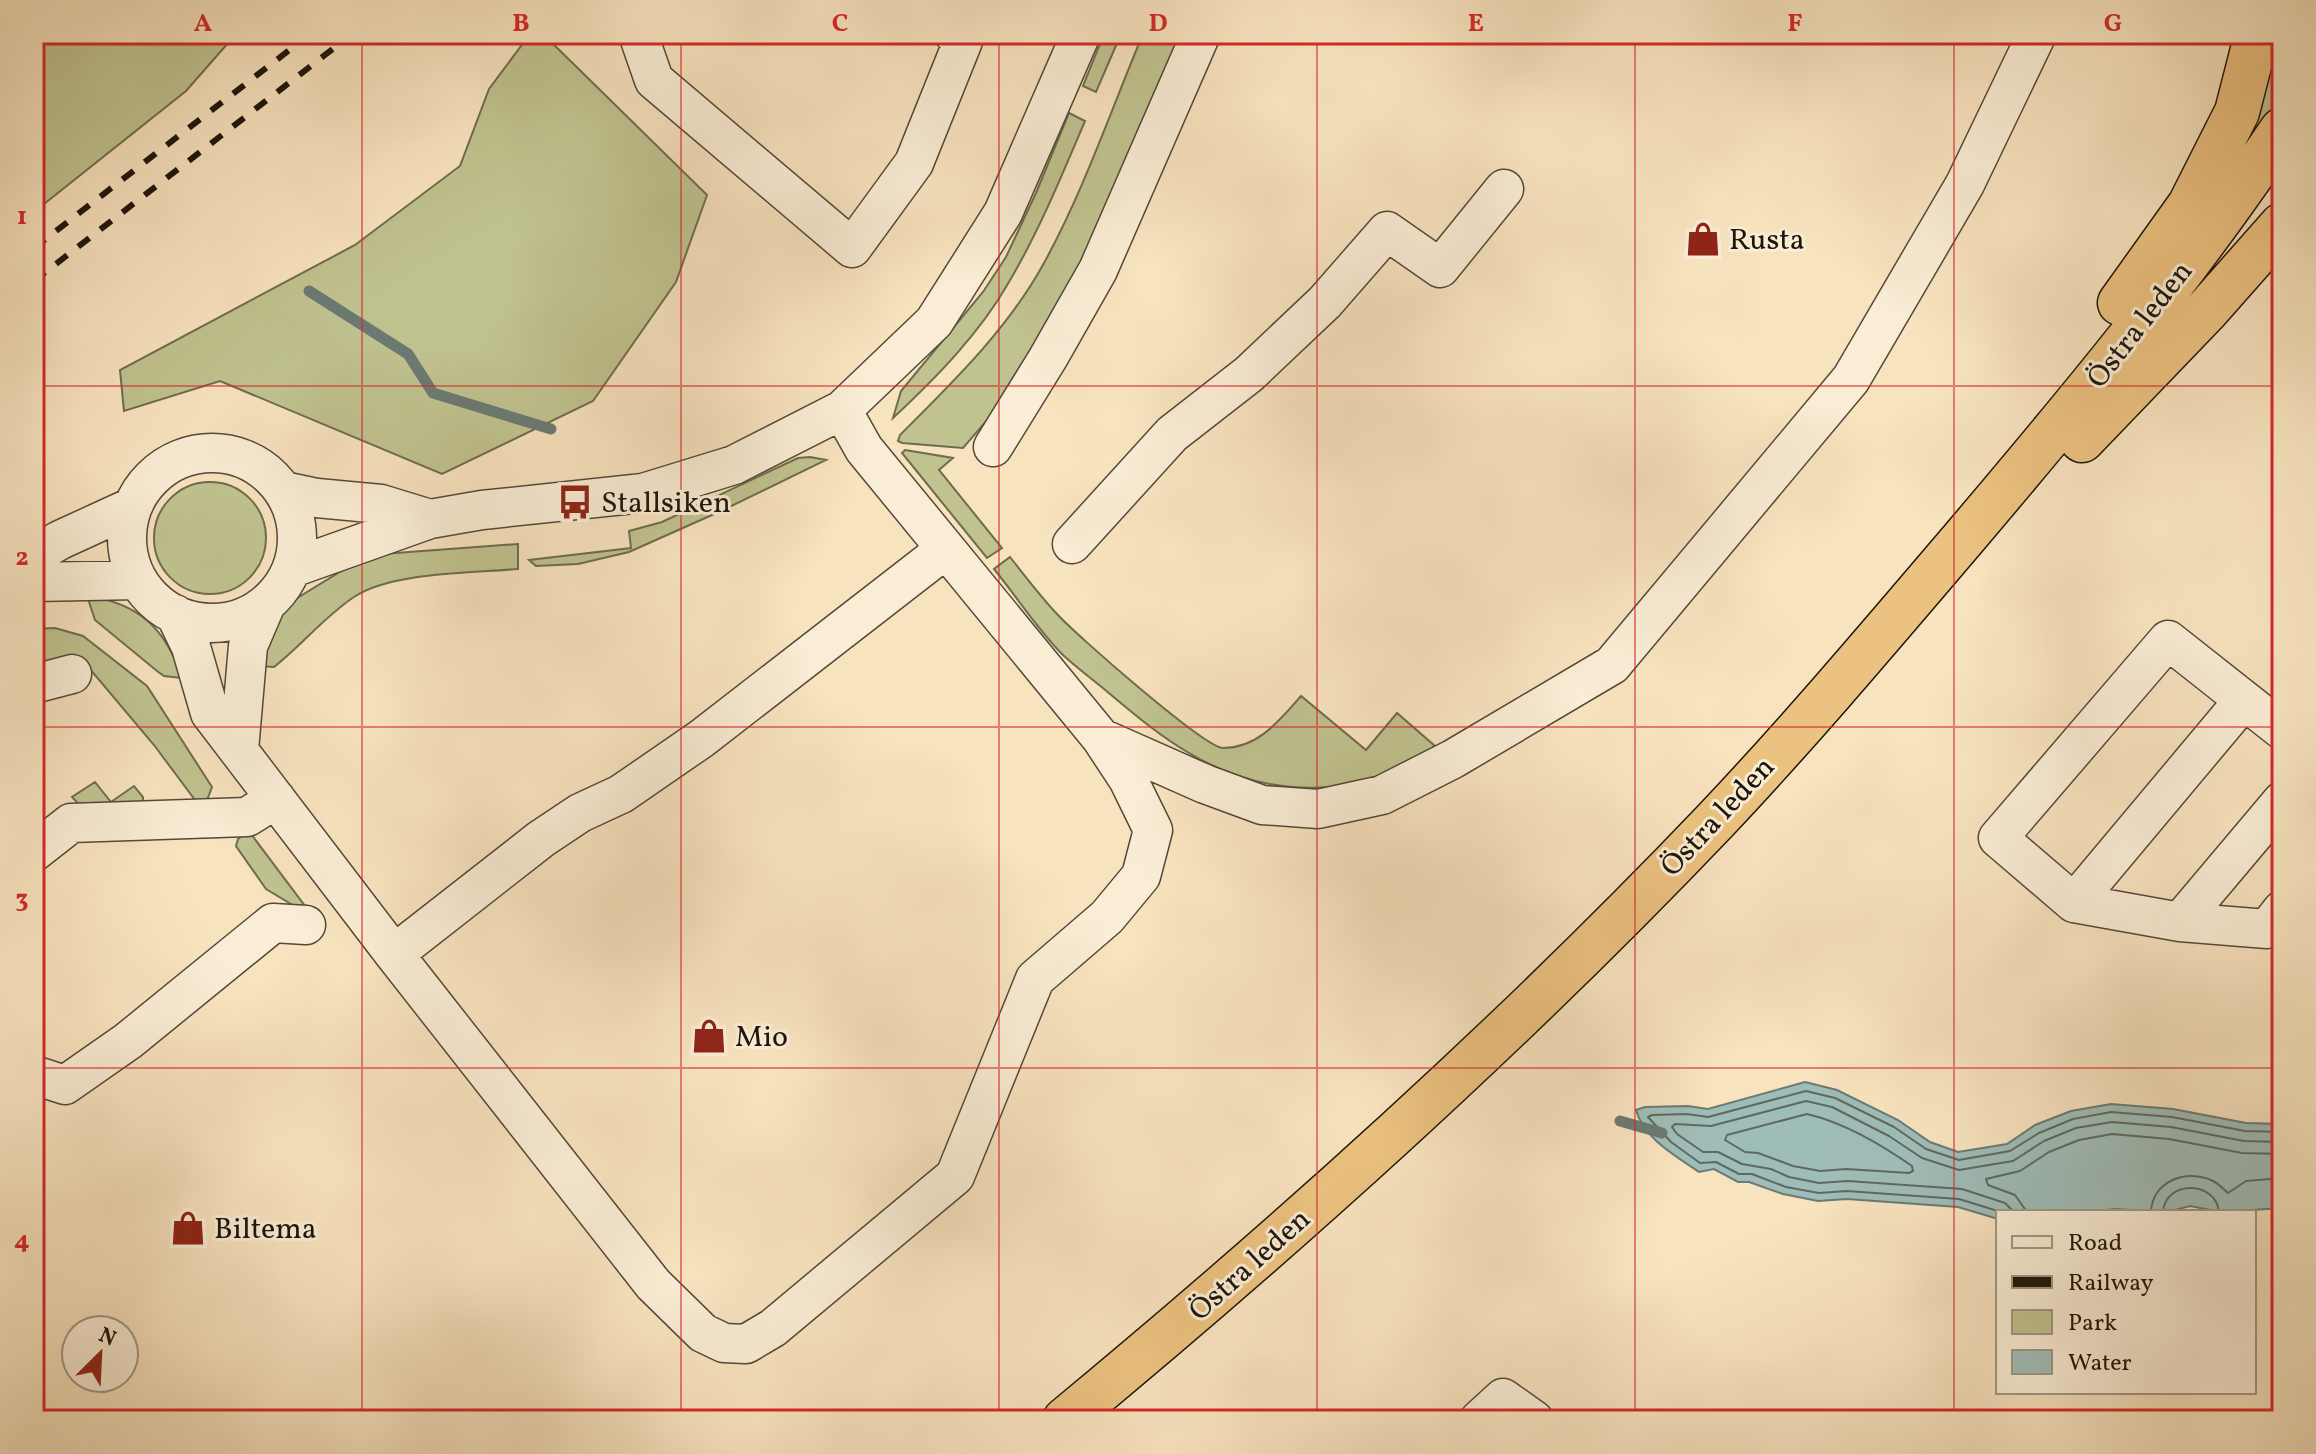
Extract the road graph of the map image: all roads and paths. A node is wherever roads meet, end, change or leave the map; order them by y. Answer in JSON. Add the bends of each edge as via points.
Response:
{"nodes":[{"id":1,"x":638,"y":34,"type":"edge"},
{"id":2,"x":954,"y":34,"type":"edge"},
{"id":3,"x":1081,"y":34,"type":"edge"},
{"id":4,"x":1201,"y":34,"type":"edge"},
{"id":5,"x":2037,"y":34,"type":"edge"},
{"id":6,"x":2257,"y":34,"type":"edge"},
{"id":7,"x":2282,"y":130,"type":"edge"},
{"id":8,"x":2282,"y":176,"type":"edge"},
{"id":9,"x":1504,"y":189,"type":"dead end"},
{"id":10,"x":2282,"y":225,"type":"edge"},
{"id":11,"x":842,"y":410,"type":"junction"},
{"id":12,"x":2082,"y":440,"type":"junction"},
{"id":13,"x":993,"y":447,"type":"dead end"},
{"id":14,"x":284,"y":491,"type":"junction"},
{"id":15,"x":132,"y":507,"type":"junction"},
{"id":16,"x":430,"y":519,"type":"junction"},
{"id":17,"x":1072,"y":544,"type":"dead end"},
{"id":18,"x":946,"y":549,"type":"junction"},
{"id":19,"x":34,"y":555,"type":"edge"},
{"id":20,"x":292,"y":568,"type":"junction"},
{"id":21,"x":138,"y":580,"type":"junction"},
{"id":22,"x":34,"y":582,"type":"edge"},
{"id":23,"x":266,"y":604,"type":"junction"},
{"id":24,"x":175,"y":614,"type":"junction"},
{"id":25,"x":1894,"y":619,"type":"junction"},
{"id":26,"x":72,"y":674,"type":"dead end"},
{"id":27,"x":34,"y":684,"type":"edge"},
{"id":28,"x":2244,"y":700,"type":"junction"},
{"id":29,"x":2282,"y":730,"type":"edge"},
{"id":30,"x":1101,"y":738,"type":"junction"},
{"id":31,"x":239,"y":750,"type":"junction"},
{"id":32,"x":276,"y":799,"type":"junction"},
{"id":33,"x":2282,"y":801,"type":"edge"},
{"id":34,"x":34,"y":852,"type":"edge"},
{"id":35,"x":2074,"y":903,"type":"junction"},
{"id":36,"x":2282,"y":910,"type":"edge"},
{"id":37,"x":2180,"y":922,"type":"junction"},
{"id":38,"x":306,"y":925,"type":"dead end"},
{"id":39,"x":394,"y":954,"type":"junction"},
{"id":40,"x":34,"y":1075,"type":"edge"},
{"id":41,"x":1065,"y":1420,"type":"edge"},
{"id":42,"x":1093,"y":1420,"type":"edge"},
{"id":43,"x":1479,"y":1420,"type":"edge"},
{"id":44,"x":1534,"y":1420,"type":"edge"}],
"edges":[{"from":1,"to":2,"type":"street","via":[[654,80],[852,248],[914,163],[963,41]]},
{"from":3,"to":11,"type":"street","via":[[1003,213],[934,322]]},
{"from":4,"to":13,"type":"street","via":[[1098,270]]},
{"from":5,"to":30,"type":"street","via":[[1965,184],[1851,379],[1612,665],[1382,795],[1318,809],[1262,805]]},
{"from":6,"to":25,"type":"highway","via":[[2237,112],[2190,205]]},
{"from":7,"to":25,"type":"highway","name":"Östra leden","via":[[2227,212],[2061,424]]},
{"from":8,"to":12,"type":"highway","name":"Östra leden"},
{"from":9,"to":17,"type":"street","via":[[1440,268],[1387,231],[1325,302],[1249,374],[1172,434]]},
{"from":10,"to":12,"type":"highway"},
{"from":11,"to":16,"type":"street","via":[[734,465],[643,493]]},
{"from":11,"to":18,"type":"street","via":[[864,449]]},
{"from":12,"to":42,"type":"highway","name":"Östra leden","via":[[1915,636],[1736,833],[1503,1064],[1237,1303]]},
{"from":14,"to":15,"type":"street","via":[[266,471],[217,452],[190,455],[166,466]]},
{"from":14,"to":16,"type":"street","via":[[381,504]]},
{"from":14,"to":20,"type":"street","via":[[295,515],[298,542]]},
{"from":15,"to":19,"type":"street"},
{"from":15,"to":21,"type":"street","via":[[127,544]]},
{"from":16,"to":20,"type":"street"},
{"from":18,"to":30,"type":"street"},
{"from":18,"to":39,"type":"street","via":[[701,739],[621,794],[541,839]]},
{"from":20,"to":23,"type":"street"},
{"from":21,"to":22,"type":"street"},
{"from":21,"to":24,"type":"street","via":[[153,600]]},
{"from":23,"to":24,"type":"street","via":[[218,624]]},
{"from":23,"to":31,"type":"street","via":[[248,646]]},
{"from":24,"to":31,"type":"street","via":[[191,647],[210,713]]},
{"from":25,"to":41,"type":"highway","name":"Östra leden","via":[[1716,820],[1489,1046],[1226,1287]]},
{"from":26,"to":27,"type":"street"},
{"from":28,"to":29,"type":"street"},
{"from":28,"to":35,"type":"street"},
{"from":28,"to":35,"type":"street","via":[[2168,640],[1998,838]]},
{"from":30,"to":39,"type":"street","via":[[1153,830],[1141,876],[1107,917],[1035,979],[955,1176],[773,1328],[746,1344],[724,1343],[703,1333],[653,1284]]},
{"from":31,"to":32,"type":"street"},
{"from":32,"to":34,"type":"street","via":[[247,817],[71,823]]},
{"from":32,"to":39,"type":"street"},
{"from":33,"to":37,"type":"street"},
{"from":35,"to":37,"type":"street"},
{"from":36,"to":37,"type":"street","via":[[2267,929]]},
{"from":38,"to":40,"type":"street","via":[[273,923],[65,1085]]},
{"from":43,"to":44,"type":"street","via":[[1503,1398]]}]}
